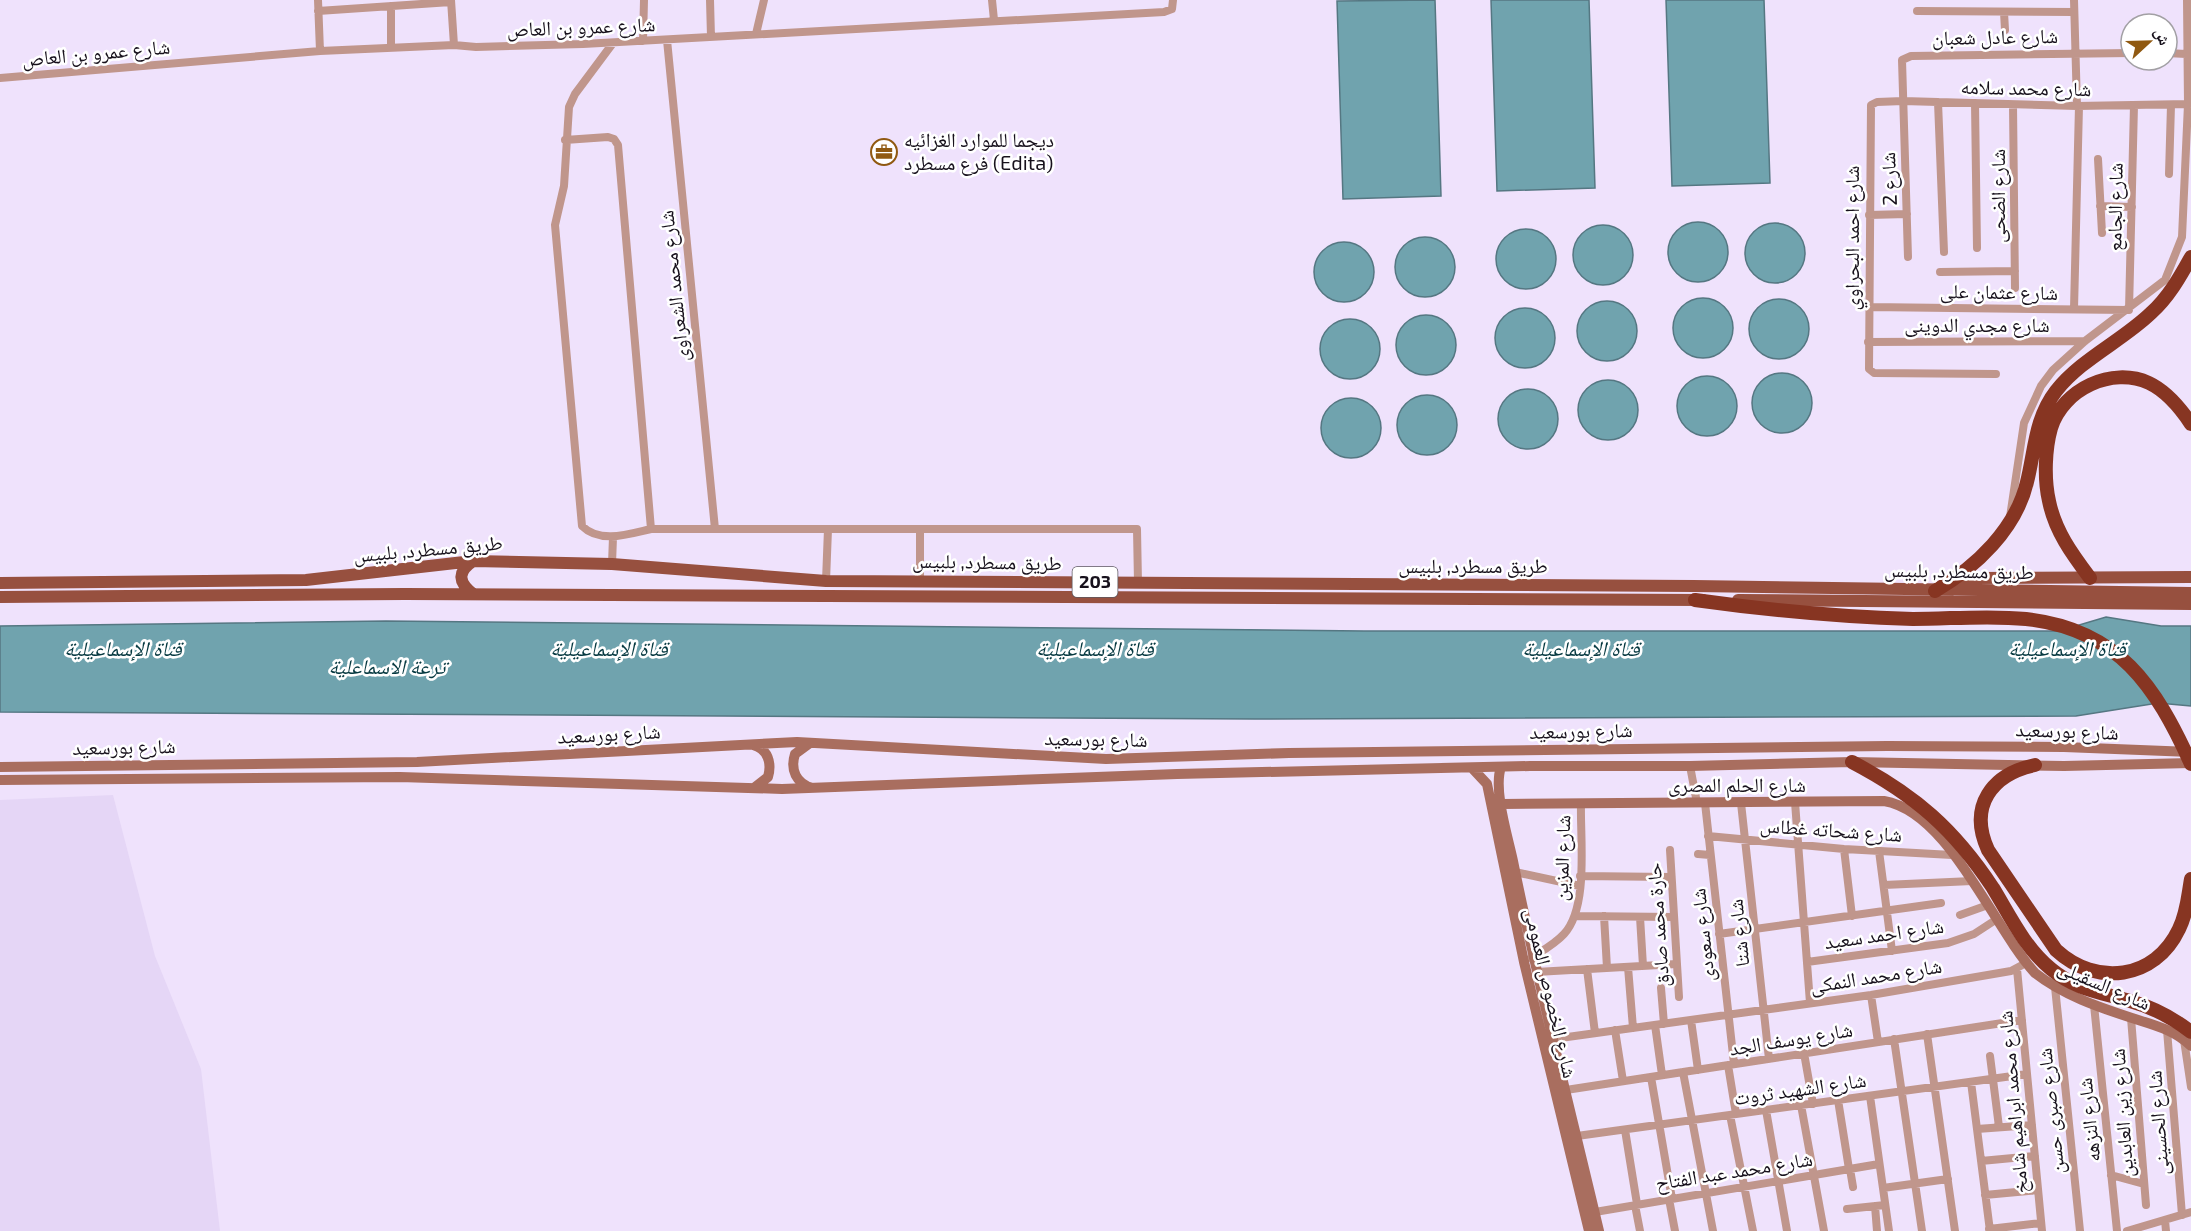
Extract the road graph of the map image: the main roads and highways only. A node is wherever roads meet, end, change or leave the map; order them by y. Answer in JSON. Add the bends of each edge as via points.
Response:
{"nodes":[{"id":1,"x":2191,"y":257,"type":"edge"},
{"id":2,"x":2191,"y":424,"type":"edge"},
{"id":3,"x":473,"y":561,"type":"junction"},
{"id":4,"x":2191,"y":577,"type":"edge"},
{"id":5,"x":2090,"y":578,"type":"junction"},
{"id":6,"x":0,"y":583,"type":"edge"},
{"id":7,"x":1935,"y":591,"type":"junction"},
{"id":8,"x":1950,"y":591,"type":"junction"},
{"id":9,"x":2191,"y":593,"type":"edge"},
{"id":10,"x":473,"y":594,"type":"junction"},
{"id":11,"x":0,"y":597,"type":"edge"},
{"id":12,"x":1695,"y":600,"type":"junction"},
{"id":13,"x":2191,"y":604,"type":"edge"},
{"id":14,"x":813,"y":742,"type":"junction"},
{"id":15,"x":751,"y":744,"type":"junction"},
{"id":16,"x":2107,"y":750,"type":"junction"},
{"id":17,"x":2191,"y":752,"type":"edge"},
{"id":18,"x":1852,"y":762,"type":"junction"},
{"id":19,"x":2191,"y":763,"type":"edge"},
{"id":20,"x":2107,"y":764,"type":"junction"},
{"id":21,"x":2036,"y":765,"type":"junction"},
{"id":22,"x":0,"y":766,"type":"edge"},
{"id":23,"x":1501,"y":767,"type":"junction"},
{"id":24,"x":1473,"y":769,"type":"junction"},
{"id":25,"x":0,"y":780,"type":"edge"},
{"id":26,"x":812,"y":788,"type":"junction"},
{"id":27,"x":751,"y":789,"type":"junction"},
{"id":28,"x":1502,"y":804,"type":"junction"},
{"id":29,"x":1952,"y":855,"type":"joint"},
{"id":30,"x":2191,"y":879,"type":"edge"},
{"id":31,"x":1529,"y":960,"type":"junction"},
{"id":32,"x":2189,"y":1039,"type":"edge"},
{"id":33,"x":1589,"y":1231,"type":"edge"},
{"id":34,"x":1599,"y":1231,"type":"edge"}],
"edges":[{"from":1,"to":7,"type":"highway","via":[[2151,313],[2072,375],[2050,400],[2037,431],[2027,484],[2009,521],[1977,561]]},
{"from":2,"to":5,"type":"highway","via":[[2158,389],[2130,377],[2097,381],[2069,399],[2059,413],[2051,428],[2048,501],[2065,543]]},
{"from":3,"to":6,"type":"main road","name":"طريق مسطرد, بلبيس","number":"203","via":[[306,580]]},
{"from":3,"to":7,"type":"main road","name":"طريق مسطرد, بلبيس","number":"203","via":[[612,564],[826,581]]},
{"from":3,"to":10,"type":"main road","via":[[460,574],[461,582]]},
{"from":4,"to":5,"type":"main road"},
{"from":5,"to":8,"type":"main road","via":[[1974,578]]},
{"from":7,"to":8,"type":"main road","name":"طريق مسطرد, بلبيس","number":"203"},
{"from":8,"to":9,"type":"main road","name":"طريق مسطرد, بلبيس","number":"203"},
{"from":10,"to":11,"type":"main road","name":"طريق مسطرد, بلبيس","number":"203"},
{"from":10,"to":12,"type":"main road","name":"طريق مسطرد, بلبيس","number":"203"},
{"from":12,"to":13,"type":"main road","name":"طريق مسطرد, بلبيس","number":"203"},
{"from":12,"to":19,"type":"highway","via":[[1911,619],[2012,618],[2067,628],[2116,655],[2156,695]]},
{"from":14,"to":15,"type":"main road","name":"شارع بورسعيد"},
{"from":14,"to":16,"type":"main road","name":"شارع بورسعيد","via":[[1106,759],[1887,746]]},
{"from":14,"to":26,"type":"main road","via":[[800,748],[793,761],[795,775]]},
{"from":15,"to":22,"type":"main road","name":"شارع بورسعيد","via":[[417,762]]},
{"from":15,"to":27,"type":"main road","via":[[768,756],[770,770],[763,783]]},
{"from":16,"to":17,"type":"main road","name":"شارع بورسعيد"},
{"from":16,"to":20,"type":"main road"},
{"from":18,"to":21,"type":"main road","name":"شارع بورسعيد"},
{"from":18,"to":23,"type":"main road","name":"شارع بورسعيد"},
{"from":18,"to":32,"type":"highway","via":[[1903,791],[1953,834],[2031,948],[2054,972],[2083,989],[2146,1006]]},
{"from":19,"to":20,"type":"main road","name":"شارع بورسعيد"},
{"from":20,"to":21,"type":"main road","name":"شارع بورسعيد"},
{"from":21,"to":30,"type":"highway","via":[[2010,772],[1992,788],[1982,810],[1982,834],[1988,850],[2056,950],[2069,962],[2094,973],[2113,975],[2148,964],[2163,952],[2179,929]]},
{"from":23,"to":24,"type":"main road","name":"شارع بورسعيد"},
{"from":23,"to":28,"type":"main road","name":"شارع الخصوص العمومى","via":[[1498,778]]},
{"from":24,"to":26,"type":"main road","name":"شارع بورسعيد"},
{"from":24,"to":31,"type":"main road","name":"شارع الخصوص العمومى","via":[[1487,784]]},
{"from":25,"to":27,"type":"main road","name":"شارع بورسعيد","via":[[400,777]]},
{"from":26,"to":27,"type":"main road","name":"شارع بورسعيد"},
{"from":28,"to":29,"type":"main road","name":"شارع الحلم المصرى","via":[[1894,803],[1922,818]]},
{"from":28,"to":31,"type":"main road","name":"شارع الخصوص العمومى"},
{"from":29,"to":32,"type":"main road","name":"شارع السقيلى","via":[[1997,919],[2022,966],[2094,1005]]},
{"from":31,"to":33,"type":"main road","name":"شارع الخصوص العمومى"},
{"from":31,"to":34,"type":"main road","name":"شارع الخصوص العمومى","via":[[1536,972]]}]}
